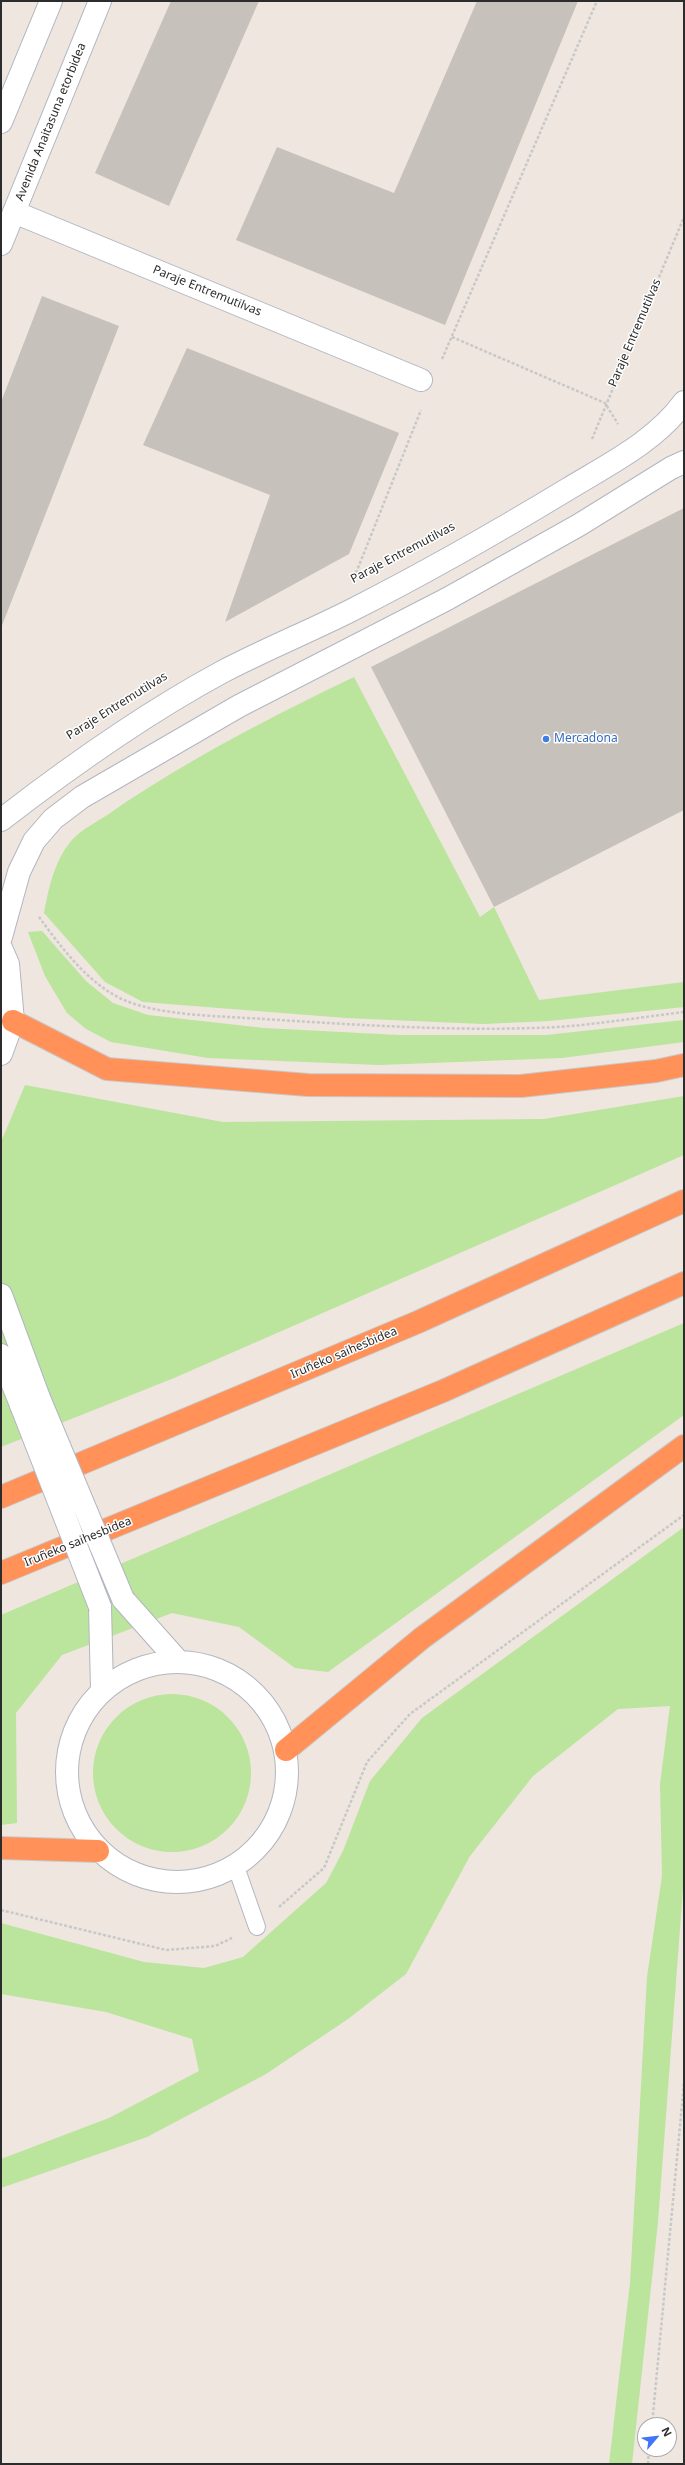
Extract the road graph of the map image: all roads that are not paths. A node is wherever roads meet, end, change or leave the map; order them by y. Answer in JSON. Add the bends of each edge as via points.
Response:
{"nodes":[{"id":1,"x":51,"y":1,"type":"edge"},
{"id":2,"x":100,"y":1,"type":"edge"},
{"id":3,"x":1,"y":122,"type":"edge"},
{"id":4,"x":14,"y":212,"type":"junction"},
{"id":5,"x":1,"y":244,"type":"edge"},
{"id":6,"x":421,"y":380,"type":"dead end"},
{"id":7,"x":684,"y":402,"type":"edge"},
{"id":8,"x":684,"y":462,"type":"edge"},
{"id":9,"x":1,"y":820,"type":"edge"},
{"id":10,"x":1,"y":937,"type":"edge"},
{"id":11,"x":1,"y":948,"type":"edge"},
{"id":12,"x":13,"y":1021,"type":"junction"},
{"id":13,"x":1,"y":1054,"type":"edge"},
{"id":14,"x":684,"y":1065,"type":"edge"},
{"id":15,"x":684,"y":1201,"type":"edge"},
{"id":16,"x":684,"y":1283,"type":"edge"},
{"id":17,"x":1,"y":1295,"type":"edge"},
{"id":18,"x":1,"y":1355,"type":"edge"},
{"id":19,"x":30,"y":1401,"type":"junction"},
{"id":20,"x":684,"y":1446,"type":"edge"},
{"id":21,"x":1,"y":1497,"type":"edge"},
{"id":22,"x":1,"y":1573,"type":"edge"},
{"id":23,"x":178,"y":1661,"type":"junction"},
{"id":24,"x":102,"y":1689,"type":"junction"},
{"id":25,"x":286,"y":1750,"type":"junction"},
{"id":26,"x":1,"y":1848,"type":"edge"},
{"id":27,"x":98,"y":1852,"type":"junction"},
{"id":28,"x":236,"y":1867,"type":"junction"},
{"id":29,"x":257,"y":1927,"type":"road end"}],
"edges":[{"from":1,"to":3,"type":"street"},
{"from":2,"to":4,"type":"street","name":"Avenida Anaitasuna etorbidea"},
{"from":4,"to":5,"type":"street","name":"Avenida Anaitasuna etorbidea"},
{"from":4,"to":6,"type":"street","name":"Paraje Entremutilvas"},
{"from":7,"to":9,"type":"street","name":"Paraje Entremutilvas","via":[[671,420],[633,449],[487,538],[350,611],[222,672],[115,736]]},
{"from":8,"to":10,"type":"street","via":[[461,591],[239,706],[82,797],[53,819],[34,841],[19,872]]},
{"from":11,"to":12,"type":"street","via":[[8,964]]},
{"from":12,"to":13,"type":"street"},
{"from":12,"to":14,"type":"highway","via":[[107,1068],[308,1085],[521,1086],[656,1071]]},
{"from":15,"to":21,"type":"highway","name":"Iruñeko saihesbidea","via":[[418,1322]]},
{"from":16,"to":22,"type":"highway","name":"Iruñeko saihesbidea","via":[[443,1391]]},
{"from":17,"to":19,"type":"street"},
{"from":18,"to":19,"type":"street"},
{"from":19,"to":23,"type":"street","bridge":true,"via":[[123,1599]]},
{"from":19,"to":24,"type":"street","bridge":true,"via":[[100,1607]]},
{"from":20,"to":25,"type":"highway","via":[[422,1638]]},
{"from":23,"to":24,"type":"street","via":[[136,1668]]},
{"from":23,"to":25,"type":"street","via":[[238,1679],[270,1712]]},
{"from":24,"to":27,"type":"street","via":[[80,1716],[68,1751],[68,1796]]},
{"from":25,"to":28,"type":"street","via":[[287,1789],[269,1835]]},
{"from":26,"to":27,"type":"highway"},
{"from":27,"to":28,"type":"street","via":[[147,1880],[196,1882]]},
{"from":28,"to":29,"type":"lane"}]}
